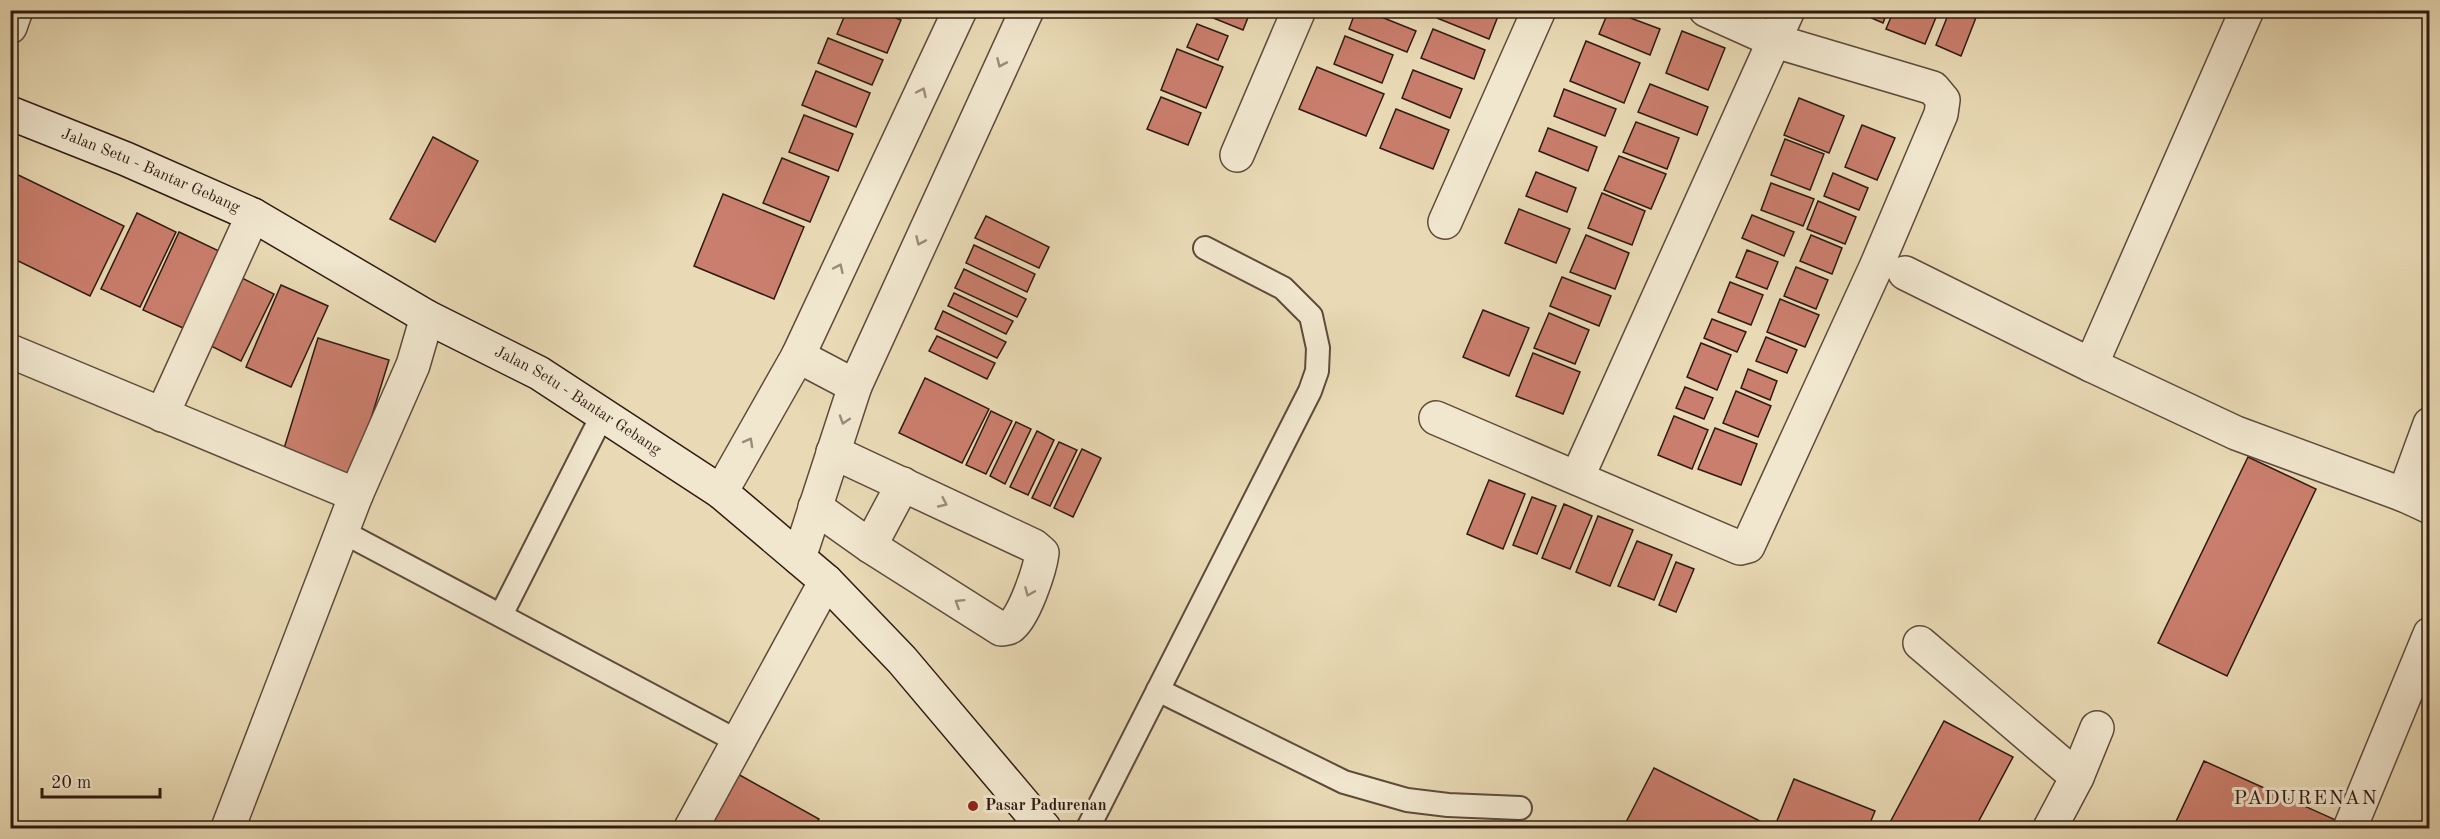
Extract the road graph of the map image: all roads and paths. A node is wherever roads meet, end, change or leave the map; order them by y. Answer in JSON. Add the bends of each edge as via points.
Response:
{"nodes":[{"id":1,"x":16,"y":10,"type":"edge"},
{"id":2,"x":960,"y":10,"type":"edge"},
{"id":3,"x":1027,"y":10,"type":"edge"},
{"id":4,"x":1299,"y":10,"type":"edge"},
{"id":5,"x":1539,"y":10,"type":"edge"},
{"id":6,"x":1706,"y":10,"type":"edge"},
{"id":7,"x":1788,"y":10,"type":"edge"},
{"id":8,"x":2247,"y":10,"type":"edge"},
{"id":9,"x":10,"y":27,"type":"edge"},
{"id":10,"x":1775,"y":41,"type":"junction"},
{"id":11,"x":10,"y":112,"type":"edge"},
{"id":12,"x":1237,"y":155,"type":"dead end"},
{"id":13,"x":253,"y":215,"type":"junction"},
{"id":14,"x":1445,"y":222,"type":"dead end"},
{"id":15,"x":1205,"y":248,"type":"dead end"},
{"id":16,"x":1905,"y":273,"type":"dead end"},
{"id":17,"x":427,"y":317,"type":"junction"},
{"id":18,"x":10,"y":351,"type":"edge"},
{"id":19,"x":798,"y":356,"type":"junction"},
{"id":20,"x":2091,"y":365,"type":"junction"},
{"id":21,"x":855,"y":386,"type":"junction"},
{"id":22,"x":162,"y":415,"type":"junction"},
{"id":23,"x":602,"y":416,"type":"junction"},
{"id":24,"x":1436,"y":418,"type":"dead end"},
{"id":25,"x":2430,"y":424,"type":"edge"},
{"id":26,"x":833,"y":452,"type":"junction"},
{"id":27,"x":1577,"y":477,"type":"junction"},
{"id":28,"x":903,"y":484,"type":"junction"},
{"id":29,"x":721,"y":492,"type":"junction"},
{"id":30,"x":356,"y":495,"type":"junction"},
{"id":31,"x":2417,"y":501,"type":"edge"},
{"id":32,"x":815,"y":507,"type":"junction"},
{"id":33,"x":343,"y":532,"type":"junction"},
{"id":34,"x":870,"y":546,"type":"junction"},
{"id":35,"x":800,"y":558,"type":"junction"},
{"id":36,"x":826,"y":581,"type":"junction"},
{"id":37,"x":501,"y":615,"type":"junction"},
{"id":38,"x":2430,"y":634,"type":"edge"},
{"id":39,"x":1920,"y":644,"type":"dead end"},
{"id":40,"x":2422,"y":673,"type":"edge"},
{"id":41,"x":1158,"y":690,"type":"junction"},
{"id":42,"x":2097,"y":728,"type":"dead end"},
{"id":43,"x":737,"y":741,"type":"junction"},
{"id":44,"x":2077,"y":777,"type":"junction"},
{"id":45,"x":1520,"y":808,"type":"dead end"},
{"id":46,"x":228,"y":828,"type":"edge"},
{"id":47,"x":691,"y":828,"type":"edge"},
{"id":48,"x":1044,"y":828,"type":"edge"},
{"id":49,"x":1088,"y":828,"type":"edge"},
{"id":50,"x":2050,"y":828,"type":"edge"},
{"id":51,"x":2350,"y":828,"type":"edge"}],
"edges":[{"from":1,"to":9,"type":"street"},
{"from":19,"to":2,"type":"street","one_way":true},
{"from":3,"to":21,"type":"street","one_way":true},
{"from":4,"to":12,"type":"street"},
{"from":5,"to":14,"type":"street"},
{"from":6,"to":10,"type":"street"},
{"from":7,"to":10,"type":"street"},
{"from":8,"to":20,"type":"street"},
{"from":10,"to":27,"type":"street"},
{"from":10,"to":27,"type":"street","via":[[1933,88],[1943,99],[1941,114],[1871,278],[1748,546],[1740,548]]},
{"from":11,"to":13,"type":"street","name":"Jalan Setu - Bantar Gebang"},
{"from":13,"to":17,"type":"street","name":"Jalan Setu - Bantar Gebang"},
{"from":13,"to":22,"type":"street"},
{"from":15,"to":41,"type":"lane","via":[[1283,288],[1311,316],[1318,348],[1317,371]]},
{"from":16,"to":20,"type":"street"},
{"from":17,"to":23,"type":"street","name":"Jalan Setu - Bantar Gebang","via":[[539,373]]},
{"from":17,"to":30,"type":"street","via":[[413,364]]},
{"from":18,"to":22,"type":"street"},
{"from":19,"to":21,"type":"street"},
{"from":29,"to":19,"type":"street","one_way":true},
{"from":20,"to":31,"type":"street","via":[[2236,433]]},
{"from":21,"to":26,"type":"street","one_way":true},
{"from":22,"to":30,"type":"street"},
{"from":23,"to":29,"type":"street","name":"Jalan Setu - Bantar Gebang"},
{"from":23,"to":37,"type":"lane"},
{"from":24,"to":27,"type":"street"},
{"from":25,"to":31,"type":"street"},
{"from":26,"to":28,"type":"street"},
{"from":26,"to":32,"type":"street"},
{"from":28,"to":34,"type":"street"},
{"from":28,"to":34,"type":"street","one_way":true,"via":[[1042,553],[1041,566],[1018,619],[1001,630]]},
{"from":29,"to":35,"type":"street","name":"Jalan Setu - Bantar Gebang"},
{"from":30,"to":33,"type":"street"},
{"from":32,"to":34,"type":"street"},
{"from":32,"to":35,"type":"street"},
{"from":33,"to":37,"type":"lane"},
{"from":33,"to":46,"type":"street"},
{"from":35,"to":36,"type":"street","name":"Jalan Setu - Bantar Gebang"},
{"from":36,"to":43,"type":"street"},
{"from":36,"to":48,"type":"street","name":"Jalan Setu - Bantar Gebang","via":[[902,660]]},
{"from":37,"to":43,"type":"lane"},
{"from":38,"to":40,"type":"street"},
{"from":39,"to":44,"type":"street"},
{"from":40,"to":51,"type":"street"},
{"from":41,"to":45,"type":"lane","via":[[1344,782],[1407,800]]},
{"from":41,"to":49,"type":"lane"},
{"from":42,"to":44,"type":"street"},
{"from":43,"to":47,"type":"street"},
{"from":44,"to":50,"type":"street"}]}
